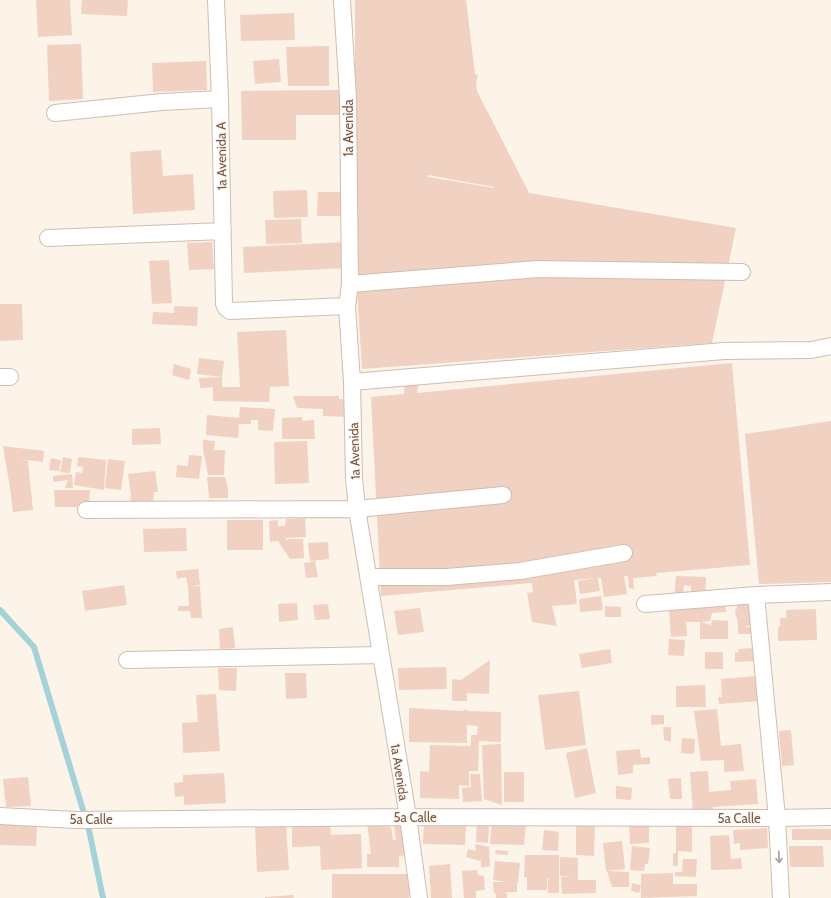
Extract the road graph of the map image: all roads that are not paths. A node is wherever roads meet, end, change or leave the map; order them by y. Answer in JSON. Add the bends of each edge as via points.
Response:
{"nodes":[{"id":1,"x":216,"y":0,"type":"edge"},
{"id":2,"x":342,"y":0,"type":"edge"},
{"id":3,"x":220,"y":99,"type":"junction"},
{"id":4,"x":55,"y":113,"type":"dead end"},
{"id":5,"x":223,"y":231,"type":"junction"},
{"id":6,"x":48,"y":238,"type":"dead end"},
{"id":7,"x":742,"y":272,"type":"dead end"},
{"id":8,"x":350,"y":284,"type":"junction"},
{"id":9,"x":347,"y":306,"type":"junction"},
{"id":10,"x":831,"y":346,"type":"edge"},
{"id":11,"x":352,"y":382,"type":"junction"},
{"id":12,"x":503,"y":495,"type":"dead end"},
{"id":13,"x":357,"y":509,"type":"junction"},
{"id":14,"x":86,"y":510,"type":"dead end"},
{"id":15,"x":624,"y":553,"type":"dead end"},
{"id":16,"x":368,"y":577,"type":"junction"},
{"id":17,"x":831,"y":592,"type":"edge"},
{"id":18,"x":756,"y":594,"type":"junction"},
{"id":19,"x":644,"y":604,"type":"dead end"},
{"id":20,"x":381,"y":655,"type":"junction"},
{"id":21,"x":127,"y":660,"type":"dead end"},
{"id":22,"x":0,"y":816,"type":"edge"},
{"id":23,"x":408,"y":817,"type":"junction"},
{"id":24,"x":831,"y":817,"type":"edge"},
{"id":25,"x":777,"y":818,"type":"junction"},
{"id":26,"x":419,"y":898,"type":"edge"},
{"id":27,"x":781,"y":898,"type":"edge"}],
"edges":[{"from":1,"to":3,"type":"street","name":"1a Avenida A"},
{"from":2,"to":8,"type":"street","name":"1a Avenida","via":[[348,97]]},
{"from":3,"to":4,"type":"street"},
{"from":3,"to":5,"type":"street","name":"1a Avenida A"},
{"from":5,"to":6,"type":"street"},
{"from":5,"to":9,"type":"street","name":"1a Avenida A","via":[[224,304],[230,311]]},
{"from":7,"to":8,"type":"street","via":[[538,269]]},
{"from":8,"to":9,"type":"street","name":"1a Avenida"},
{"from":9,"to":11,"type":"street","name":"1a Avenida"},
{"from":10,"to":11,"type":"street","via":[[810,350],[724,351]]},
{"from":11,"to":13,"type":"street","name":"1a Avenida"},
{"from":12,"to":13,"type":"street"},
{"from":13,"to":14,"type":"street"},
{"from":13,"to":16,"type":"street","name":"1a Avenida"},
{"from":15,"to":16,"type":"street","via":[[520,571],[447,577]]},
{"from":16,"to":20,"type":"street","name":"1a Avenida"},
{"from":17,"to":18,"type":"street"},
{"from":18,"to":19,"type":"street"},
{"from":18,"to":25,"type":"street"},
{"from":20,"to":21,"type":"street"},
{"from":20,"to":23,"type":"street","name":"1a Avenida"},
{"from":22,"to":23,"type":"street","name":"5a Calle","via":[[75,820]]},
{"from":23,"to":25,"type":"street","name":"5a Calle"},
{"from":23,"to":26,"type":"street","name":"1a Avenida"},
{"from":24,"to":25,"type":"street","name":"5a Calle"},
{"from":25,"to":27,"type":"street","one_way":true}]}
